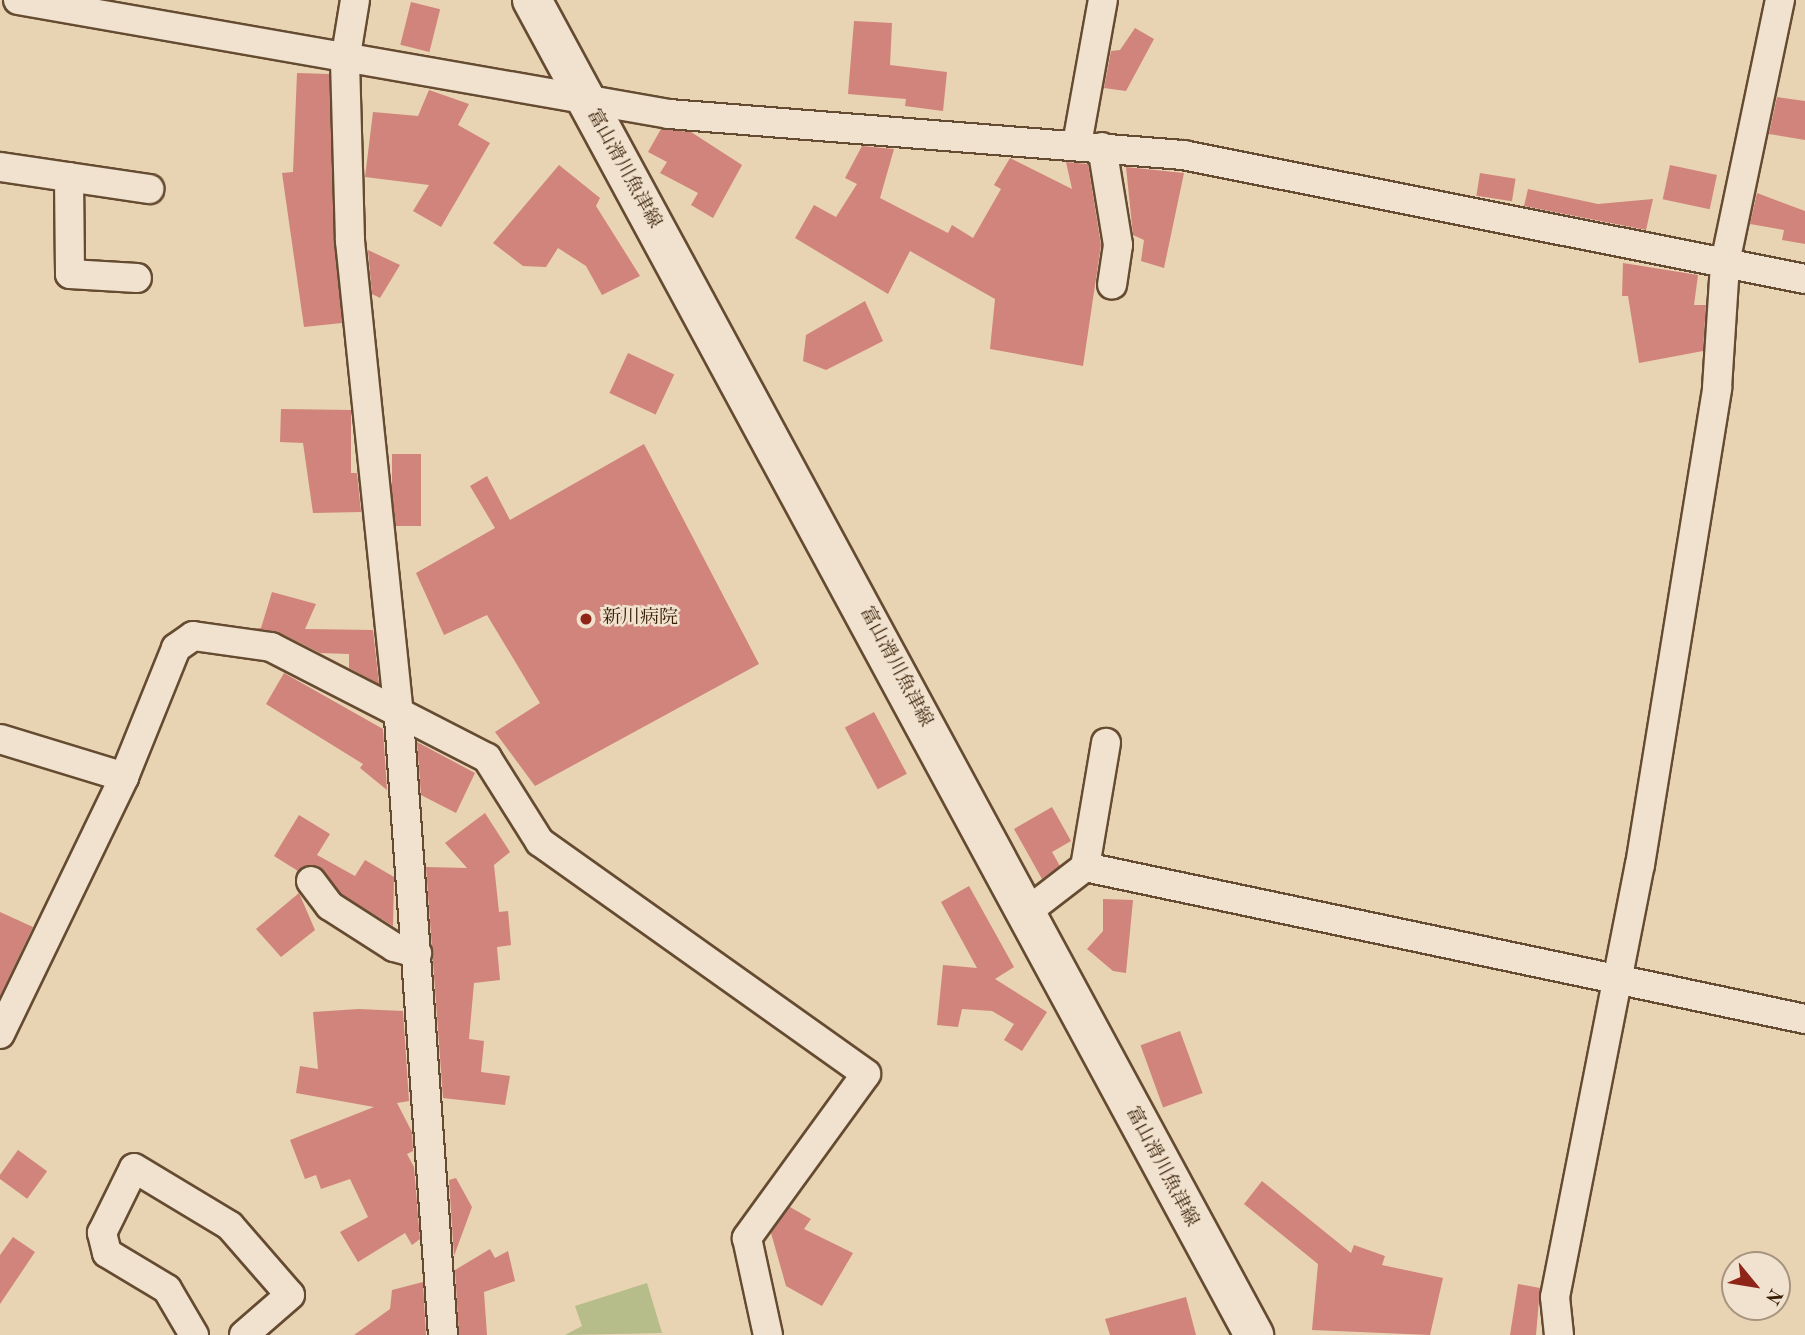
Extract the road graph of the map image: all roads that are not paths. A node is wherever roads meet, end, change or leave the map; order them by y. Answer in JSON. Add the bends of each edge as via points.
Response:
{"nodes":[{"id":1,"x":18,"y":0,"type":"edge"},
{"id":2,"x":355,"y":0,"type":"edge"},
{"id":3,"x":532,"y":0,"type":"edge"},
{"id":4,"x":1103,"y":0,"type":"edge"},
{"id":5,"x":1780,"y":0,"type":"edge"},
{"id":6,"x":59,"y":4,"type":"edge"},
{"id":7,"x":345,"y":61,"type":"junction"},
{"id":8,"x":584,"y":98,"type":"junction"},
{"id":9,"x":1089,"y":145,"type":"junction"},
{"id":10,"x":0,"y":167,"type":"edge"},
{"id":11,"x":69,"y":177,"type":"junction"},
{"id":12,"x":149,"y":190,"type":"dead end"},
{"id":13,"x":1725,"y":263,"type":"junction"},
{"id":14,"x":137,"y":278,"type":"dead end"},
{"id":15,"x":1805,"y":279,"type":"edge"},
{"id":16,"x":1112,"y":285,"type":"dead end"},
{"id":17,"x":399,"y":718,"type":"junction"},
{"id":18,"x":0,"y":739,"type":"edge"},
{"id":19,"x":1106,"y":743,"type":"dead end"},
{"id":20,"x":124,"y":777,"type":"junction"},
{"id":21,"x":1085,"y":867,"type":"junction"},
{"id":22,"x":311,"y":881,"type":"dead end"},
{"id":23,"x":1024,"y":914,"type":"junction"},
{"id":24,"x":417,"y":953,"type":"junction"},
{"id":25,"x":1613,"y":979,"type":"junction"},
{"id":26,"x":1805,"y":1019,"type":"edge"},
{"id":27,"x":0,"y":1034,"type":"edge"},
{"id":28,"x":194,"y":1335,"type":"edge"},
{"id":29,"x":244,"y":1335,"type":"edge"},
{"id":30,"x":443,"y":1335,"type":"edge"},
{"id":31,"x":768,"y":1335,"type":"edge"},
{"id":32,"x":1254,"y":1335,"type":"edge"},
{"id":33,"x":1559,"y":1335,"type":"edge"}],
"edges":[{"from":1,"to":6,"type":"street"},
{"from":2,"to":7,"type":"street"},
{"from":3,"to":8,"type":"main road","name":"富山滑川魚津線"},
{"from":4,"to":9,"type":"street"},
{"from":5,"to":13,"type":"street"},
{"from":6,"to":7,"type":"street"},
{"from":7,"to":8,"type":"street"},
{"from":7,"to":17,"type":"street","via":[[350,241]]},
{"from":8,"to":9,"type":"street","via":[[669,114]]},
{"from":8,"to":23,"type":"main road","name":"富山滑川魚津線","via":[[769,429]]},
{"from":9,"to":13,"type":"street","via":[[1340,182]]},
{"from":9,"to":16,"type":"street","via":[[1118,245]]},
{"from":10,"to":11,"type":"street"},
{"from":11,"to":12,"type":"street"},
{"from":11,"to":14,"type":"street","via":[[69,274]]},
{"from":13,"to":15,"type":"street"},
{"from":13,"to":25,"type":"street","via":[[1717,388],[1640,865]]},
{"from":17,"to":20,"type":"street","via":[[271,647],[193,636],[176,648]]},
{"from":17,"to":24,"type":"street"},
{"from":17,"to":31,"type":"street","via":[[487,758],[540,842],[866,1074],[747,1238]]},
{"from":18,"to":20,"type":"street"},
{"from":19,"to":21,"type":"street"},
{"from":20,"to":27,"type":"street"},
{"from":21,"to":23,"type":"street"},
{"from":21,"to":25,"type":"street"},
{"from":22,"to":24,"type":"street","via":[[330,906],[394,947]]},
{"from":23,"to":32,"type":"main road","name":"富山滑川魚津線"},
{"from":24,"to":30,"type":"street"},
{"from":25,"to":26,"type":"street"},
{"from":25,"to":33,"type":"street","via":[[1555,1297]]},
{"from":28,"to":29,"type":"street","via":[[167,1289],[107,1253],[102,1233],[134,1168],[230,1226],[290,1295]]}]}
